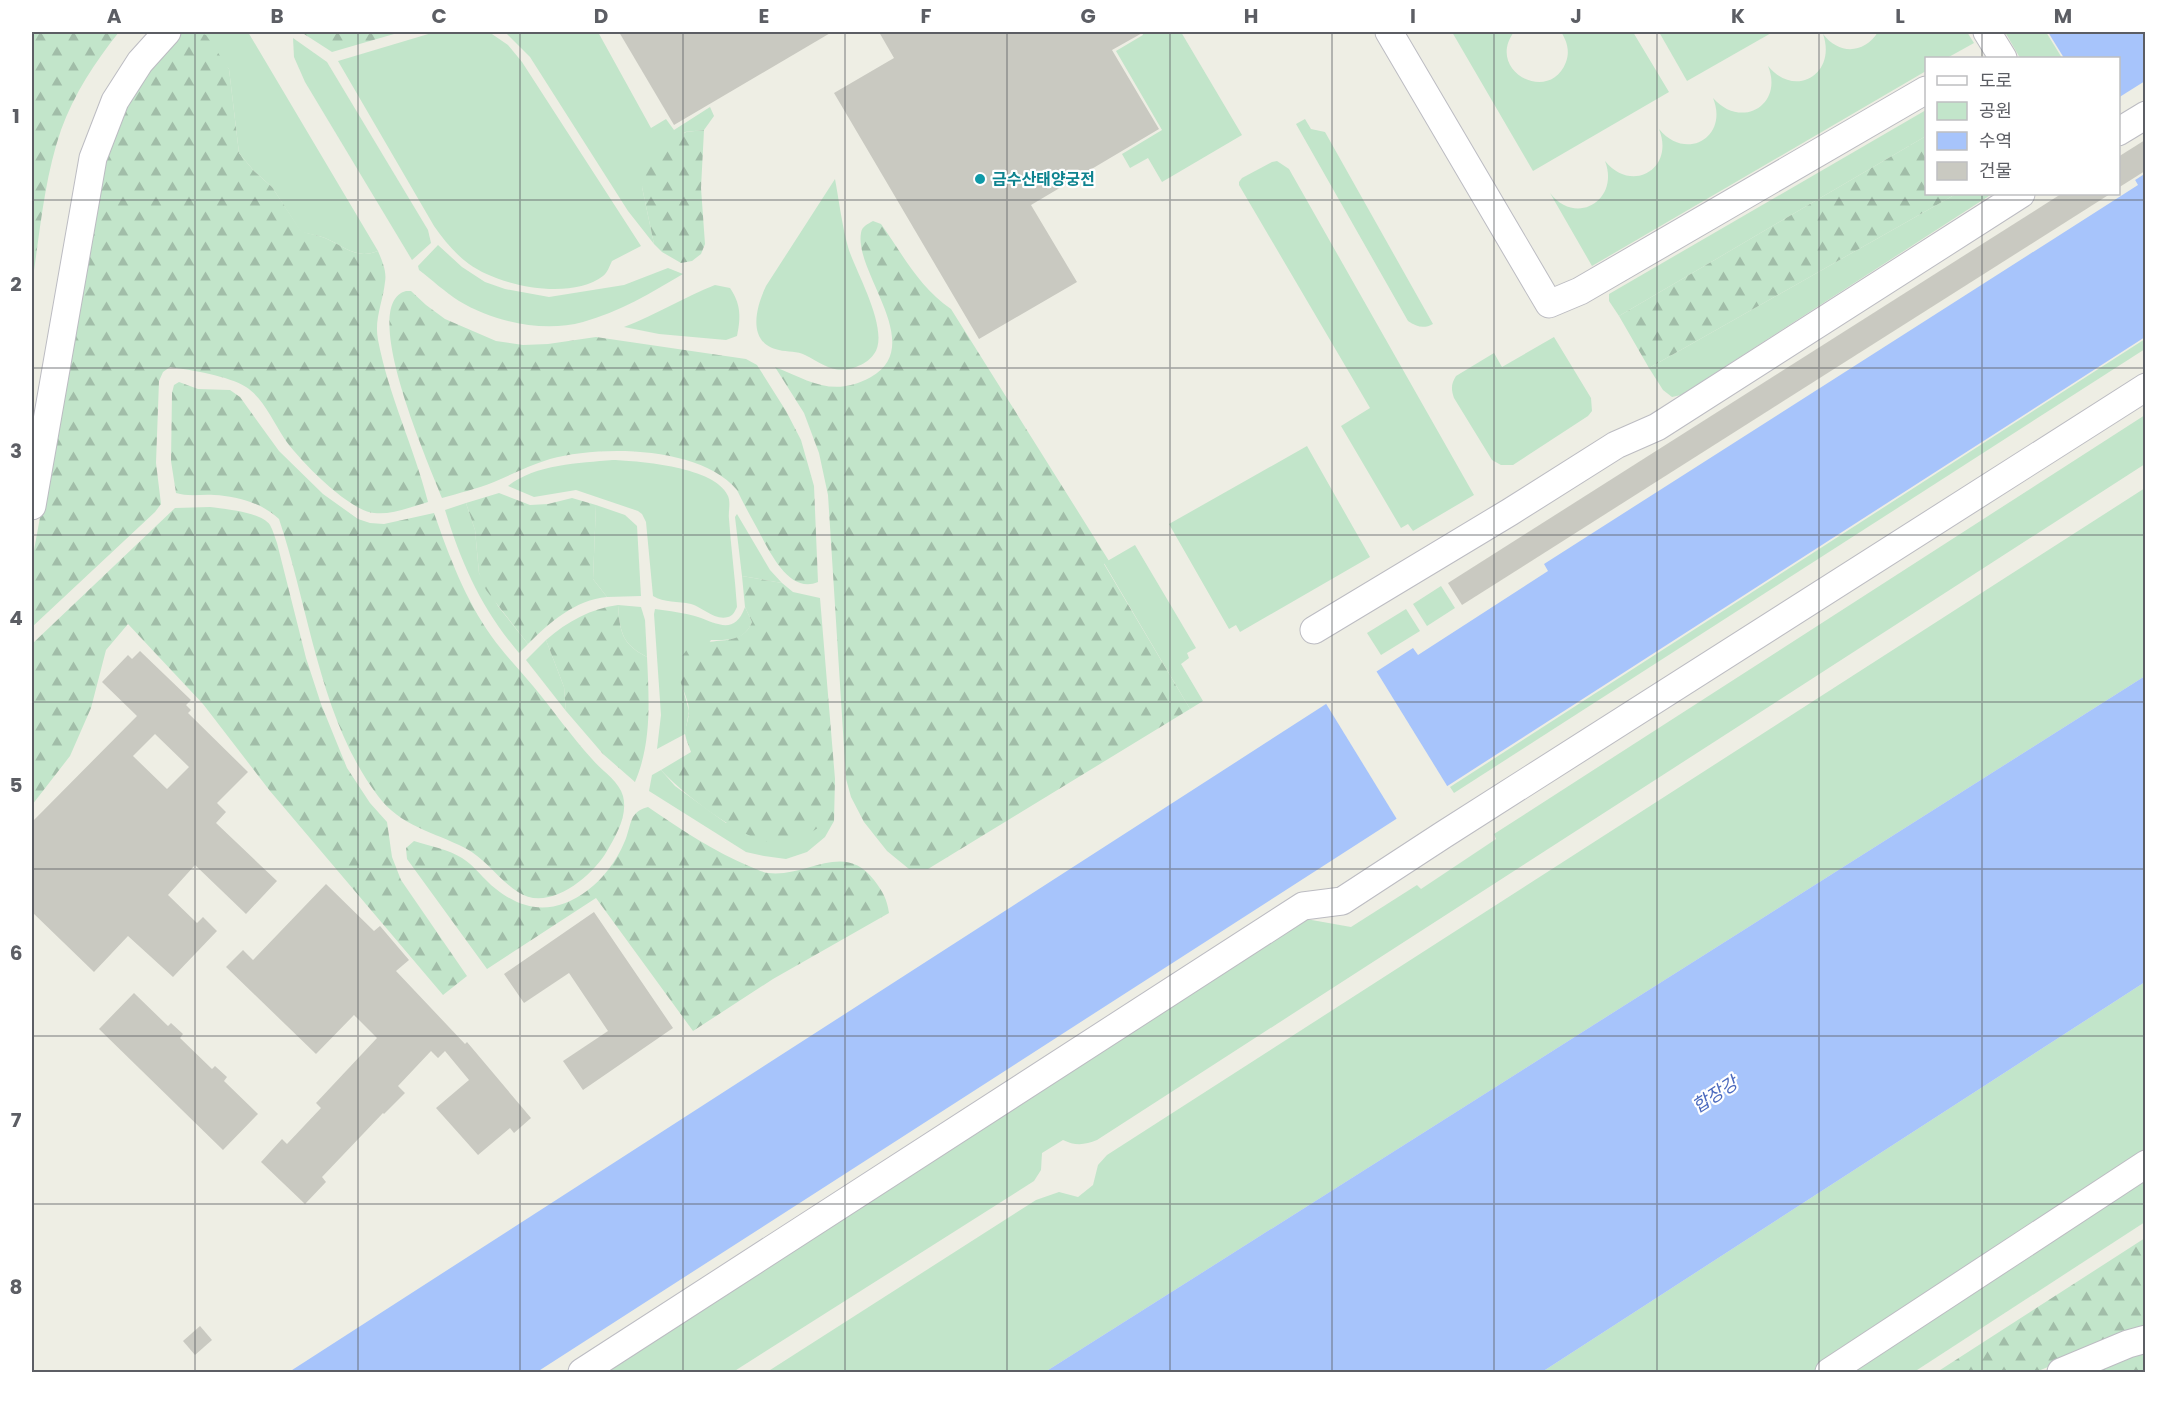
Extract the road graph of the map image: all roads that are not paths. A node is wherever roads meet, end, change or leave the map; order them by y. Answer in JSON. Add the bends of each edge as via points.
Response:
{"nodes":[{"id":1,"x":167,"y":32,"type":"edge"},
{"id":2,"x":1389,"y":32,"type":"edge"},
{"id":3,"x":1925,"y":91,"type":"edge"},
{"id":4,"x":2145,"y":115,"type":"edge"},
{"id":5,"x":2120,"y":131,"type":"edge"},
{"id":6,"x":2019,"y":195,"type":"edge"},
{"id":7,"x":2145,"y":387,"type":"edge"},
{"id":8,"x":32,"y":506,"type":"edge"},
{"id":9,"x":1314,"y":630,"type":"dead end"},
{"id":10,"x":2145,"y":1164,"type":"edge"},
{"id":11,"x":2145,"y":1339,"type":"edge"},
{"id":12,"x":582,"y":1372,"type":"edge"},
{"id":13,"x":1829,"y":1372,"type":"edge"},
{"id":14,"x":2061,"y":1372,"type":"edge"}],
"edges":[{"from":1,"to":8,"type":"street","via":[[140,62],[115,101],[93,158]]},
{"from":2,"to":3,"type":"street","via":[[1549,304],[1580,291]]},
{"from":4,"to":5,"type":"street"},
{"from":6,"to":9,"type":"street","via":[[1657,427],[1616,445]]},
{"from":7,"to":12,"type":"street","via":[[1342,901],[1303,906]]},
{"from":10,"to":13,"type":"street"},
{"from":11,"to":14,"type":"street"}]}
